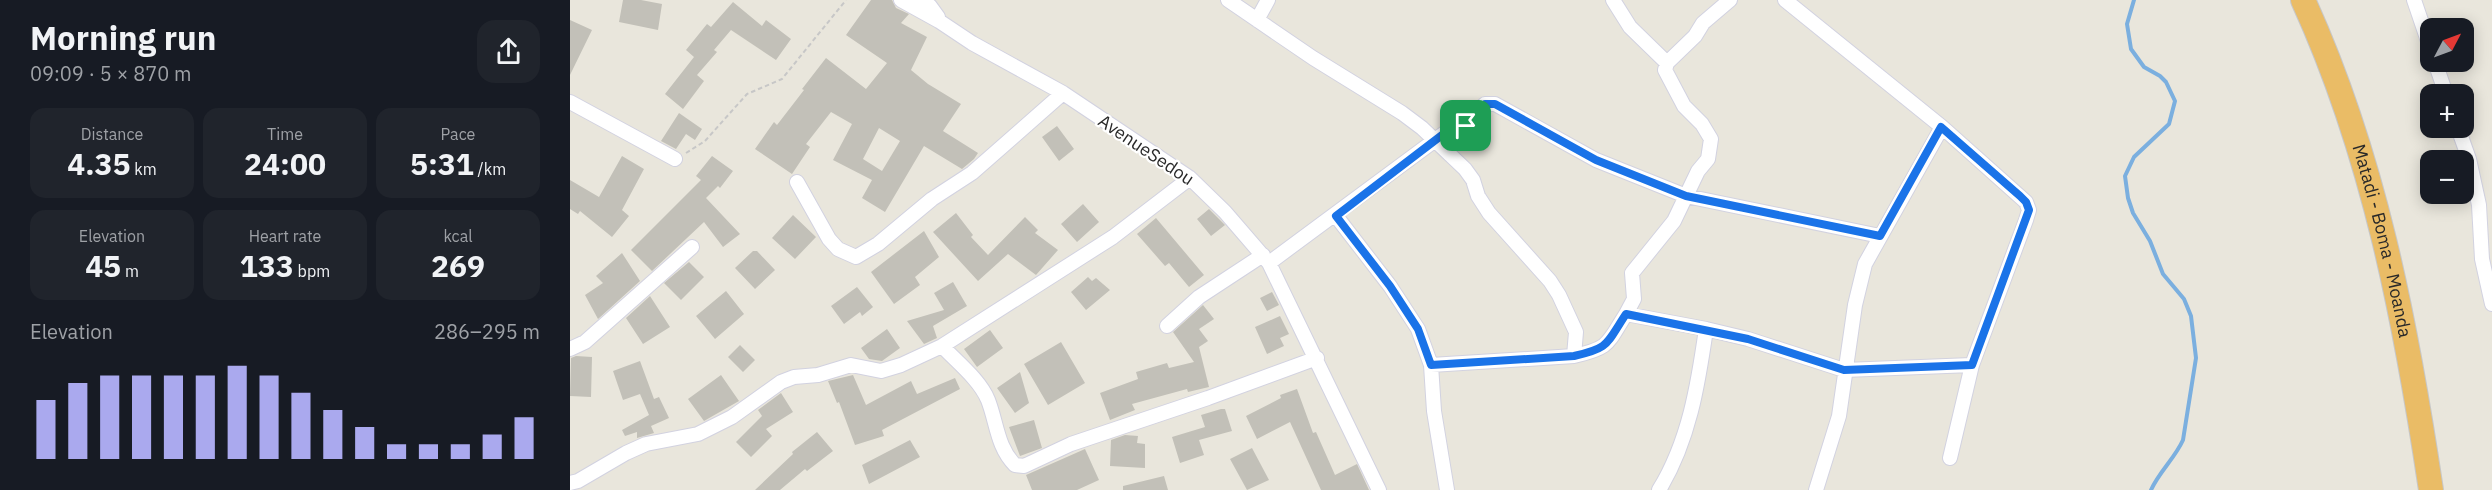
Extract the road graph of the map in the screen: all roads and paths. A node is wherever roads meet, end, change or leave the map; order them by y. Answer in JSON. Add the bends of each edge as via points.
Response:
{"nodes":[{"id":1,"x":846,"y":0,"type":"edge"},
{"id":2,"x":901,"y":0,"type":"edge"},
{"id":3,"x":921,"y":0,"type":"edge"},
{"id":4,"x":1228,"y":0,"type":"edge"},
{"id":5,"x":1268,"y":0,"type":"edge"},
{"id":6,"x":1613,"y":0,"type":"edge"},
{"id":7,"x":1730,"y":0,"type":"edge"},
{"id":8,"x":1785,"y":0,"type":"edge"},
{"id":9,"x":2303,"y":0,"type":"edge"},
{"id":10,"x":2414,"y":0,"type":"edge"},
{"id":11,"x":2420,"y":18,"type":"edge"},
{"id":12,"x":1257,"y":20,"type":"junction"},
{"id":13,"x":939,"y":21,"type":"junction"},
{"id":14,"x":1667,"y":63,"type":"junction"},
{"id":15,"x":1063,"y":93,"type":"junction"},
{"id":16,"x":570,"y":102,"type":"edge"},
{"id":17,"x":1941,"y":127,"type":"junction"},
{"id":18,"x":2462,"y":138,"type":"edge"},
{"id":19,"x":1436,"y":141,"type":"junction"},
{"id":20,"x":675,"y":159,"type":"joint"},
{"id":21,"x":1190,"y":178,"type":"junction"},
{"id":22,"x":797,"y":182,"type":"dead end"},
{"id":23,"x":1686,"y":196,"type":"junction"},
{"id":24,"x":1336,"y":216,"type":"junction"},
{"id":25,"x":1880,"y":236,"type":"junction"},
{"id":26,"x":692,"y":247,"type":"dead end"},
{"id":27,"x":1266,"y":259,"type":"junction"},
{"id":28,"x":2492,"y":304,"type":"edge"},
{"id":29,"x":1626,"y":314,"type":"junction"},
{"id":30,"x":1167,"y":326,"type":"dead end"},
{"id":31,"x":1706,"y":329,"type":"junction"},
{"id":32,"x":942,"y":346,"type":"junction"},
{"id":33,"x":570,"y":349,"type":"edge"},
{"id":34,"x":1574,"y":356,"type":"junction"},
{"id":35,"x":1317,"y":358,"type":"junction"},
{"id":36,"x":1431,"y":365,"type":"junction"},
{"id":37,"x":1972,"y":365,"type":"junction"},
{"id":38,"x":1844,"y":370,"type":"junction"},
{"id":39,"x":1950,"y":458,"type":"dead end"},
{"id":40,"x":570,"y":483,"type":"edge"},
{"id":41,"x":1379,"y":490,"type":"edge"},
{"id":42,"x":1447,"y":490,"type":"edge"},
{"id":43,"x":1659,"y":490,"type":"edge"},
{"id":44,"x":1816,"y":490,"type":"edge"},
{"id":45,"x":2431,"y":490,"type":"edge"}],
"edges":[{"from":1,"to":20,"type":"path","via":[[782,79],[747,94],[705,141]]},
{"from":2,"to":13,"type":"street"},
{"from":3,"to":13,"type":"street","via":[[936,12]]},
{"from":4,"to":12,"type":"street"},
{"from":5,"to":12,"type":"street"},
{"from":6,"to":14,"type":"street","via":[[1630,27]]},
{"from":7,"to":14,"type":"street"},
{"from":8,"to":17,"type":"street"},
{"from":9,"to":45,"type":"highway","name":"Matadi - Boma - Moanda","via":[[2358,142],[2392,267],[2416,386]]},
{"from":10,"to":11,"type":"street"},
{"from":12,"to":19,"type":"street","via":[[1402,113]]},
{"from":13,"to":15,"type":"street","name":"AvenueSedou"},
{"from":14,"to":23,"type":"street","via":[[1665,70],[1684,106],[1712,139],[1708,159]]},
{"from":15,"to":21,"type":"street","name":"AvenueSedou"},
{"from":15,"to":22,"type":"street","via":[[972,173],[856,257],[838,249],[829,239]]},
{"from":16,"to":20,"type":"street"},
{"from":17,"to":25,"type":"street"},
{"from":17,"to":37,"type":"street","via":[[2020,196],[2029,210]]},
{"from":18,"to":28,"type":"street","via":[[2479,205],[2482,259]]},
{"from":19,"to":23,"type":"street","via":[[1446,132],[1466,126],[1485,104],[1495,104],[1596,160]]},
{"from":19,"to":24,"type":"street"},
{"from":19,"to":34,"type":"street","via":[[1465,169],[1489,213],[1560,296],[1576,332]]},
{"from":21,"to":27,"type":"street","name":"AvenueSedou"},
{"from":21,"to":32,"type":"street","via":[[1113,237]]},
{"from":23,"to":25,"type":"street"},
{"from":23,"to":29,"type":"street","via":[[1668,230],[1632,273],[1634,299]]},
{"from":24,"to":27,"type":"street"},
{"from":24,"to":36,"type":"street","via":[[1418,329]]},
{"from":25,"to":38,"type":"street","via":[[1865,264]]},
{"from":26,"to":33,"type":"street","via":[[585,342]]},
{"from":27,"to":30,"type":"street","via":[[1198,297]]},
{"from":27,"to":35,"type":"street","name":"AvenueSedou"},
{"from":29,"to":31,"type":"street"},
{"from":29,"to":34,"type":"street","via":[[1605,347]]},
{"from":31,"to":38,"type":"street"},
{"from":31,"to":43,"type":"street","via":[[1699,383],[1684,435]]},
{"from":32,"to":35,"type":"street","via":[[987,398],[1009,459],[1024,466],[1071,444]]},
{"from":32,"to":40,"type":"street","via":[[881,371],[851,364],[818,375],[794,377],[698,434],[646,444]]},
{"from":34,"to":36,"type":"street"},
{"from":35,"to":41,"type":"street","name":"AvenueSedou"},
{"from":36,"to":42,"type":"street"},
{"from":37,"to":38,"type":"street"},
{"from":37,"to":39,"type":"street"},
{"from":38,"to":44,"type":"street","via":[[1839,416]]}]}
